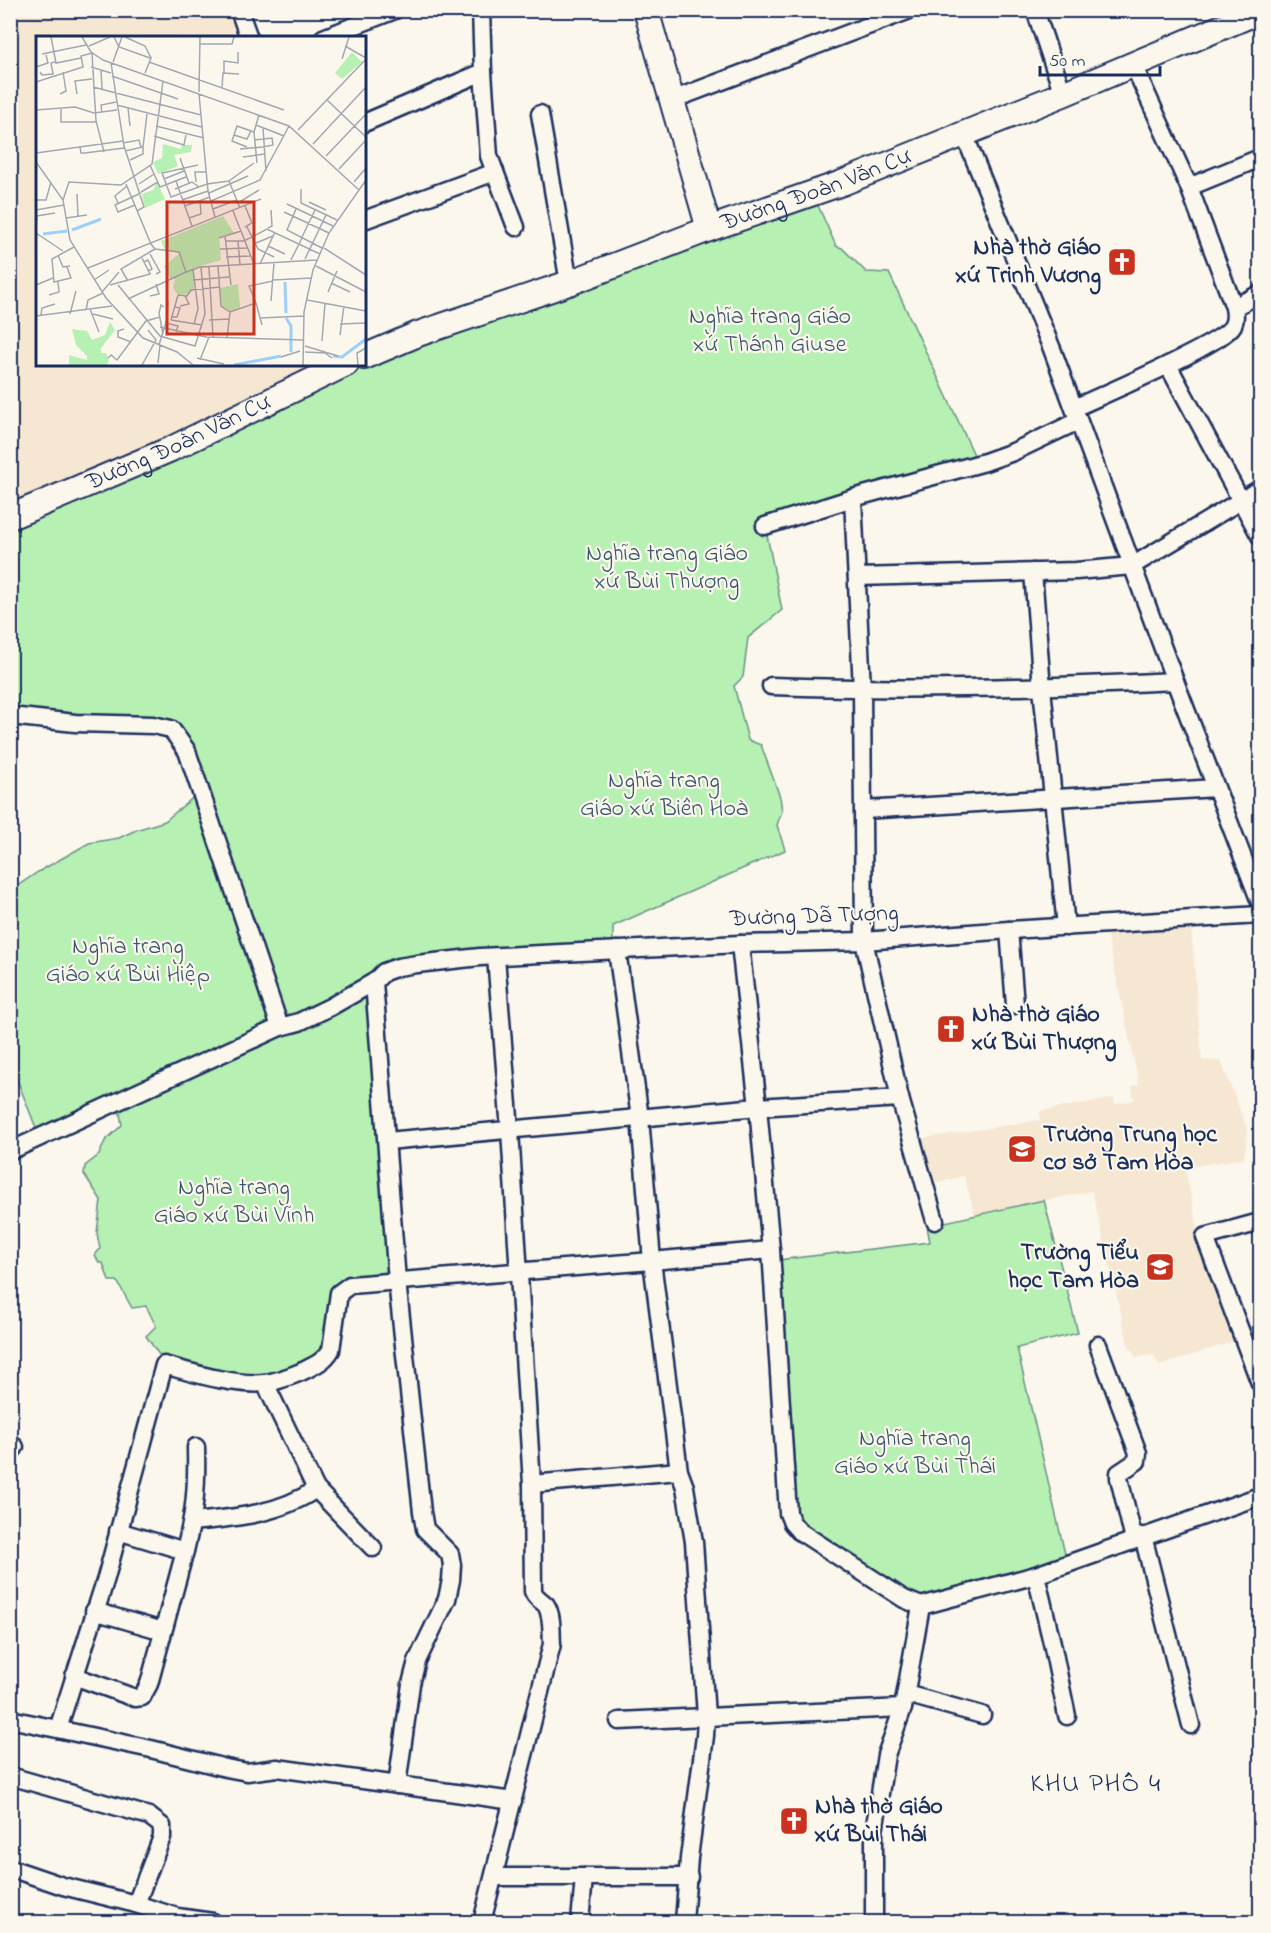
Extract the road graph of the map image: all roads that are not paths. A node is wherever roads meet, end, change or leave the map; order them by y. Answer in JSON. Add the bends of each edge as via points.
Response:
{"nodes":[{"id":1,"x":239,"y":10,"type":"edge"},
{"id":2,"x":395,"y":10,"type":"edge"},
{"id":3,"x":482,"y":10,"type":"edge"},
{"id":4,"x":646,"y":10,"type":"edge"},
{"id":5,"x":910,"y":10,"type":"edge"},
{"id":6,"x":1037,"y":11,"type":"edge"},
{"id":7,"x":1260,"y":11,"type":"edge"},
{"id":8,"x":248,"y":36,"type":"edge"},
{"id":9,"x":328,"y":36,"type":"edge"},
{"id":10,"x":1133,"y":64,"type":"junction"},
{"id":11,"x":483,"y":72,"type":"junction"},
{"id":12,"x":1063,"y":94,"type":"junction"},
{"id":13,"x":672,"y":100,"type":"junction"},
{"id":14,"x":540,"y":114,"type":"dead end"},
{"id":15,"x":366,"y":122,"type":"edge"},
{"id":16,"x":964,"y":134,"type":"junction"},
{"id":17,"x":1260,"y":158,"type":"edge"},
{"id":18,"x":495,"y":172,"type":"junction"},
{"id":19,"x":1189,"y":187,"type":"junction"},
{"id":20,"x":366,"y":219,"type":"edge"},
{"id":21,"x":516,"y":226,"type":"dead end"},
{"id":22,"x":709,"y":230,"type":"junction"},
{"id":23,"x":569,"y":283,"type":"junction"},
{"id":24,"x":1260,"y":294,"type":"edge"},
{"id":25,"x":1234,"y":307,"type":"junction"},
{"id":26,"x":366,"y":356,"type":"edge"},
{"id":27,"x":1168,"y":365,"type":"junction"},
{"id":28,"x":343,"y":366,"type":"edge"},
{"id":29,"x":1076,"y":414,"type":"junction"},
{"id":30,"x":1260,"y":489,"type":"edge"},
{"id":31,"x":853,"y":498,"type":"junction"},
{"id":32,"x":1241,"y":500,"type":"junction"},
{"id":33,"x":10,"y":517,"type":"edge"},
{"id":34,"x":765,"y":526,"type":"dead end"},
{"id":35,"x":1260,"y":536,"type":"edge"},
{"id":36,"x":1132,"y":566,"type":"junction"},
{"id":37,"x":1034,"y":572,"type":"junction"},
{"id":38,"x":857,"y":577,"type":"junction"},
{"id":39,"x":1175,"y":681,"type":"junction"},
{"id":40,"x":771,"y":686,"type":"dead end"},
{"id":41,"x":1042,"y":688,"type":"junction"},
{"id":42,"x":862,"y":690,"type":"junction"},
{"id":43,"x":10,"y":716,"type":"edge"},
{"id":44,"x":1216,"y":788,"type":"junction"},
{"id":45,"x":1053,"y":800,"type":"junction"},
{"id":46,"x":864,"y":810,"type":"junction"},
{"id":47,"x":1260,"y":902,"type":"edge"},
{"id":48,"x":1260,"y":915,"type":"edge"},
{"id":49,"x":1066,"y":927,"type":"junction"},
{"id":50,"x":1009,"y":930,"type":"junction"},
{"id":51,"x":864,"y":941,"type":"junction"},
{"id":52,"x":740,"y":944,"type":"junction"},
{"id":53,"x":617,"y":950,"type":"junction"},
{"id":54,"x":496,"y":957,"type":"junction"},
{"id":55,"x":374,"y":982,"type":"junction"},
{"id":56,"x":1015,"y":1005,"type":"dead end"},
{"id":57,"x":280,"y":1027,"type":"junction"},
{"id":58,"x":900,"y":1098,"type":"junction"},
{"id":59,"x":758,"y":1107,"type":"junction"},
{"id":60,"x":640,"y":1118,"type":"junction"},
{"id":61,"x":510,"y":1130,"type":"junction"},
{"id":62,"x":387,"y":1141,"type":"junction"},
{"id":63,"x":10,"y":1151,"type":"edge"},
{"id":64,"x":935,"y":1221,"type":"dead end"},
{"id":65,"x":1260,"y":1222,"type":"edge"},
{"id":66,"x":771,"y":1250,"type":"junction"},
{"id":67,"x":652,"y":1262,"type":"junction"},
{"id":68,"x":518,"y":1270,"type":"junction"},
{"id":69,"x":397,"y":1281,"type":"junction"},
{"id":70,"x":1254,"y":1343,"type":"edge"},
{"id":71,"x":1098,"y":1345,"type":"dead end"},
{"id":72,"x":266,"y":1383,"type":"junction"},
{"id":73,"x":1260,"y":1383,"type":"edge"},
{"id":74,"x":196,"y":1447,"type":"dead end"},
{"id":75,"x":679,"y":1472,"type":"junction"},
{"id":76,"x":532,"y":1484,"type":"junction"},
{"id":77,"x":316,"y":1489,"type":"junction"},
{"id":78,"x":1260,"y":1496,"type":"edge"},
{"id":79,"x":192,"y":1522,"type":"junction"},
{"id":80,"x":118,"y":1531,"type":"junction"},
{"id":81,"x":1138,"y":1538,"type":"junction"},
{"id":82,"x":373,"y":1548,"type":"dead end"},
{"id":83,"x":185,"y":1551,"type":"junction"},
{"id":84,"x":1036,"y":1575,"type":"junction"},
{"id":85,"x":921,"y":1606,"type":"junction"},
{"id":86,"x":94,"y":1611,"type":"junction"},
{"id":87,"x":163,"y":1631,"type":"junction"},
{"id":88,"x":75,"y":1676,"type":"junction"},
{"id":89,"x":905,"y":1701,"type":"junction"},
{"id":90,"x":982,"y":1714,"type":"dead end"},
{"id":91,"x":706,"y":1716,"type":"junction"},
{"id":92,"x":1067,"y":1716,"type":"dead end"},
{"id":93,"x":10,"y":1719,"type":"edge"},
{"id":94,"x":619,"y":1721,"type":"dead end"},
{"id":95,"x":1191,"y":1725,"type":"dead end"},
{"id":96,"x":58,"y":1729,"type":"junction"},
{"id":97,"x":10,"y":1776,"type":"edge"},
{"id":98,"x":397,"y":1785,"type":"junction"},
{"id":99,"x":513,"y":1801,"type":"junction"},
{"id":100,"x":10,"y":1868,"type":"edge"},
{"id":101,"x":495,"y":1876,"type":"junction"},
{"id":102,"x":584,"y":1876,"type":"junction"},
{"id":103,"x":689,"y":1876,"type":"junction"},
{"id":104,"x":136,"y":1904,"type":"junction"},
{"id":105,"x":189,"y":1921,"type":"edge"},
{"id":106,"x":213,"y":1923,"type":"edge"},
{"id":107,"x":482,"y":1923,"type":"edge"},
{"id":108,"x":580,"y":1923,"type":"edge"},
{"id":109,"x":684,"y":1923,"type":"edge"},
{"id":110,"x":874,"y":1923,"type":"edge"}],
"edges":[{"from":1,"to":8,"type":"street"},
{"from":2,"to":9,"type":"street"},
{"from":3,"to":11,"type":"street"},
{"from":4,"to":13,"type":"street"},
{"from":5,"to":13,"type":"street"},
{"from":6,"to":12,"type":"street"},
{"from":7,"to":10,"type":"street","name":"Đường Đoàn Văn Cự"},
{"from":10,"to":12,"type":"street","name":"Đường Đoàn Văn Cự"},
{"from":10,"to":19,"type":"street"},
{"from":11,"to":15,"type":"street"},
{"from":11,"to":18,"type":"street","via":[[489,156]]},
{"from":12,"to":16,"type":"street","name":"Đường Đoàn Văn Cự"},
{"from":13,"to":22,"type":"street"},
{"from":14,"to":23,"type":"street"},
{"from":16,"to":22,"type":"street","name":"Đường Đoàn Văn Cự"},
{"from":16,"to":29,"type":"street"},
{"from":17,"to":19,"type":"street"},
{"from":18,"to":20,"type":"street"},
{"from":18,"to":21,"type":"street"},
{"from":19,"to":25,"type":"street"},
{"from":22,"to":23,"type":"street","name":"Đường Đoàn Văn Cự"},
{"from":23,"to":26,"type":"street","name":"Đường Đoàn Văn Cự"},
{"from":24,"to":25,"type":"street"},
{"from":25,"to":27,"type":"street","via":[[1233,327]]},
{"from":27,"to":29,"type":"street"},
{"from":27,"to":32,"type":"street"},
{"from":28,"to":33,"type":"street","name":"Đường Đoàn Văn Cự","via":[[171,448]]},
{"from":29,"to":31,"type":"street","via":[[1013,452]]},
{"from":29,"to":36,"type":"street"},
{"from":30,"to":32,"type":"street"},
{"from":31,"to":34,"type":"street"},
{"from":31,"to":38,"type":"street"},
{"from":32,"to":35,"type":"street"},
{"from":32,"to":36,"type":"street"},
{"from":36,"to":37,"type":"street"},
{"from":36,"to":39,"type":"street"},
{"from":37,"to":38,"type":"street"},
{"from":37,"to":41,"type":"street"},
{"from":38,"to":42,"type":"street"},
{"from":39,"to":41,"type":"street"},
{"from":39,"to":44,"type":"street"},
{"from":40,"to":42,"type":"street"},
{"from":41,"to":42,"type":"street"},
{"from":41,"to":45,"type":"street"},
{"from":42,"to":46,"type":"street"},
{"from":43,"to":57,"type":"street","via":[[171,729],[188,751]]},
{"from":44,"to":45,"type":"street"},
{"from":44,"to":47,"type":"street"},
{"from":45,"to":46,"type":"street"},
{"from":45,"to":49,"type":"street"},
{"from":46,"to":51,"type":"street"},
{"from":48,"to":49,"type":"street","name":"Đường Dã Tượng"},
{"from":49,"to":50,"type":"street","name":"Đường Dã Tượng"},
{"from":50,"to":51,"type":"street","name":"Đường Dã Tượng"},
{"from":50,"to":56,"type":"street"},
{"from":51,"to":52,"type":"street","name":"Đường Dã Tượng"},
{"from":51,"to":58,"type":"street"},
{"from":52,"to":53,"type":"street","name":"Đường Dã Tượng"},
{"from":52,"to":59,"type":"street"},
{"from":53,"to":54,"type":"street","name":"Đường Dã Tượng"},
{"from":53,"to":60,"type":"street"},
{"from":54,"to":55,"type":"street","name":"Đường Dã Tượng","via":[[398,967],[384,972]]},
{"from":54,"to":61,"type":"street"},
{"from":55,"to":57,"type":"street","name":"Đường Dã Tượng","via":[[314,1016]]},
{"from":55,"to":62,"type":"street"},
{"from":57,"to":63,"type":"street","name":"Đường Dã Tượng"},
{"from":58,"to":59,"type":"street"},
{"from":58,"to":64,"type":"street"},
{"from":59,"to":60,"type":"street"},
{"from":59,"to":66,"type":"street"},
{"from":60,"to":61,"type":"street"},
{"from":60,"to":67,"type":"street"},
{"from":61,"to":62,"type":"street"},
{"from":61,"to":68,"type":"street"},
{"from":62,"to":69,"type":"street"},
{"from":65,"to":70,"type":"street","via":[[1205,1237],[1230,1307]]},
{"from":66,"to":67,"type":"street"},
{"from":66,"to":85,"type":"street","via":[[792,1523],[904,1599]]},
{"from":67,"to":68,"type":"street"},
{"from":67,"to":75,"type":"street"},
{"from":68,"to":69,"type":"street"},
{"from":68,"to":76,"type":"street"},
{"from":69,"to":72,"type":"street","via":[[343,1289],[327,1357],[317,1365]]},
{"from":69,"to":98,"type":"street","via":[[425,1529],[450,1554],[452,1565],[447,1599],[417,1661],[411,1684]]},
{"from":70,"to":73,"type":"street"},
{"from":71,"to":81,"type":"street","via":[[1138,1453],[1137,1461],[1119,1473],[1119,1478]]},
{"from":72,"to":77,"type":"street"},
{"from":72,"to":80,"type":"street","via":[[223,1380],[164,1365]]},
{"from":74,"to":79,"type":"street","via":[[197,1488]]},
{"from":75,"to":76,"type":"street"},
{"from":75,"to":91,"type":"street","via":[[694,1542]]},
{"from":76,"to":99,"type":"street","via":[[533,1591],[549,1611],[552,1644]]},
{"from":77,"to":79,"type":"street","via":[[249,1516]]},
{"from":77,"to":82,"type":"street"},
{"from":78,"to":81,"type":"street"},
{"from":79,"to":83,"type":"street"},
{"from":80,"to":83,"type":"street"},
{"from":80,"to":86,"type":"street"},
{"from":81,"to":84,"type":"street"},
{"from":81,"to":95,"type":"street"},
{"from":83,"to":87,"type":"street"},
{"from":84,"to":85,"type":"street"},
{"from":84,"to":92,"type":"street"},
{"from":85,"to":89,"type":"street"},
{"from":86,"to":87,"type":"street"},
{"from":86,"to":88,"type":"street"},
{"from":87,"to":88,"type":"street","via":[[142,1697],[129,1697]]},
{"from":88,"to":96,"type":"street"},
{"from":89,"to":90,"type":"street"},
{"from":89,"to":91,"type":"street"},
{"from":89,"to":110,"type":"street","via":[[886,1755],[874,1832]]},
{"from":91,"to":94,"type":"street"},
{"from":91,"to":103,"type":"street"},
{"from":93,"to":96,"type":"street"},
{"from":96,"to":98,"type":"street","via":[[247,1772],[277,1768]]},
{"from":97,"to":104,"type":"street","via":[[149,1816],[162,1826],[162,1837]]},
{"from":98,"to":99,"type":"street"},
{"from":99,"to":101,"type":"street"},
{"from":100,"to":104,"type":"street"},
{"from":101,"to":102,"type":"street"},
{"from":101,"to":107,"type":"street"},
{"from":102,"to":103,"type":"street"},
{"from":102,"to":108,"type":"street"},
{"from":103,"to":109,"type":"street"},
{"from":104,"to":105,"type":"street"},
{"from":105,"to":106,"type":"street"}]}
